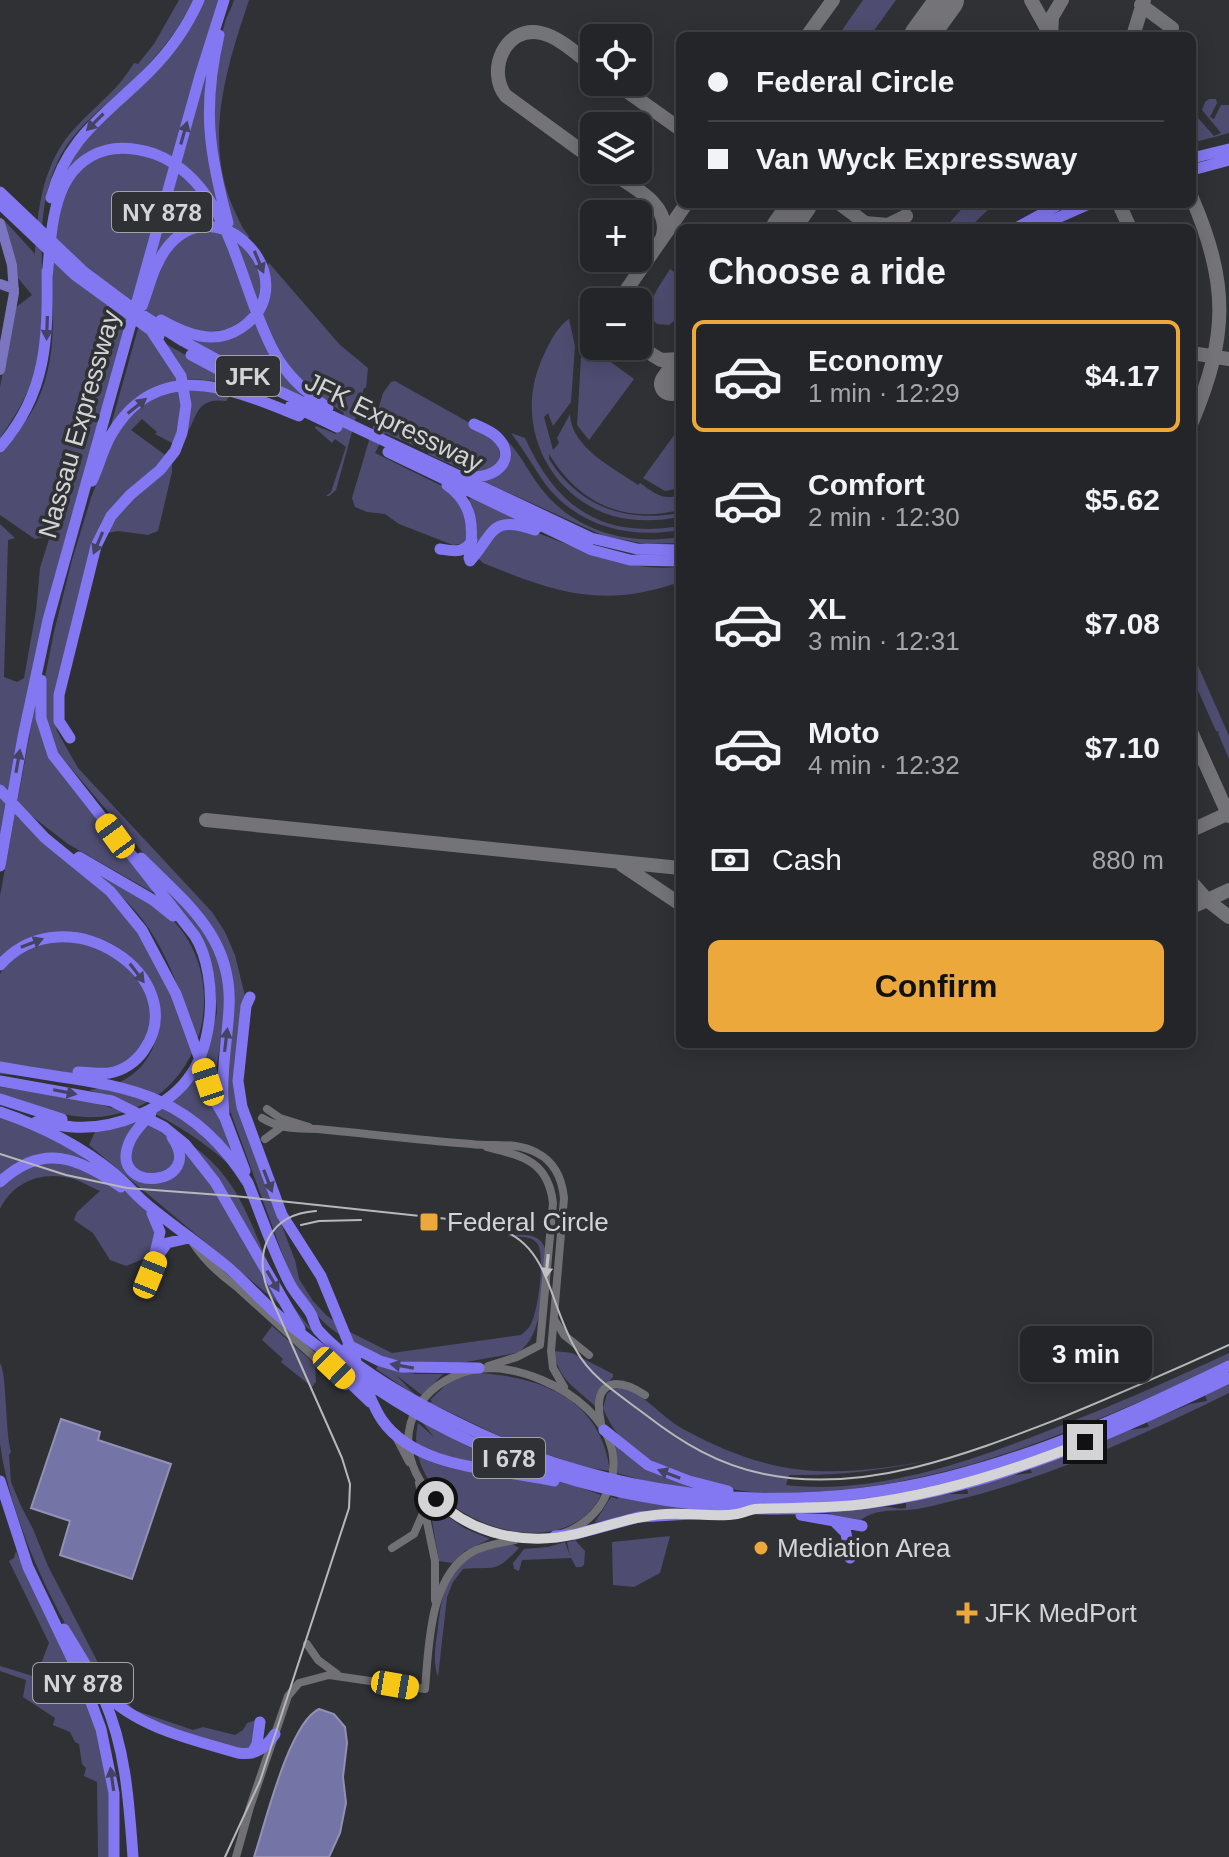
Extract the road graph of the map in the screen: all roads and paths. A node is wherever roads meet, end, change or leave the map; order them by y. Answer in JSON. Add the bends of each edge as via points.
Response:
{"nodes":[{"id":1,"x":199,"y":0,"type":"edge"},
{"id":2,"x":226,"y":0,"type":"edge"},
{"id":3,"x":1229,"y":149,"type":"edge"},
{"id":4,"x":1196,"y":157,"type":"edge"},
{"id":5,"x":1229,"y":160,"type":"edge"},
{"id":6,"x":1196,"y":169,"type":"edge"},
{"id":7,"x":0,"y":192,"type":"edge"},
{"id":8,"x":0,"y":204,"type":"edge"},
{"id":9,"x":219,"y":208,"type":"junction"},
{"id":10,"x":1053,"y":208,"type":"edge"},
{"id":11,"x":1079,"y":208,"type":"edge"},
{"id":12,"x":0,"y":223,"type":"edge"},
{"id":13,"x":1023,"y":224,"type":"edge"},
{"id":14,"x":1045,"y":224,"type":"edge"},
{"id":15,"x":47,"y":278,"type":"junction"},
{"id":16,"x":0,"y":284,"type":"edge"},
{"id":17,"x":14,"y":289,"type":"junction"},
{"id":18,"x":154,"y":324,"type":"junction"},
{"id":19,"x":0,"y":370,"type":"edge"},
{"id":20,"x":344,"y":423,"type":"junction"},
{"id":21,"x":102,"y":424,"type":"junction"},
{"id":22,"x":474,"y":424,"type":"dead end"},
{"id":23,"x":378,"y":441,"type":"junction"},
{"id":24,"x":0,"y":446,"type":"edge"},
{"id":25,"x":409,"y":462,"type":"junction"},
{"id":26,"x":433,"y":465,"type":"junction"},
{"id":27,"x":75,"y":522,"type":"junction"},
{"id":28,"x":473,"y":535,"type":"junction"},
{"id":29,"x":676,"y":548,"type":"edge"},
{"id":30,"x":440,"y":549,"type":"dead end"},
{"id":31,"x":630,"y":560,"type":"junction"},
{"id":32,"x":676,"y":561,"type":"edge"},
{"id":33,"x":48,"y":620,"type":"junction"},
{"id":34,"x":70,"y":738,"type":"dead end"},
{"id":35,"x":0,"y":790,"type":"edge"},
{"id":36,"x":18,"y":811,"type":"junction"},
{"id":37,"x":96,"y":811,"type":"junction"},
{"id":38,"x":0,"y":866,"type":"edge"},
{"id":39,"x":205,"y":964,"type":"junction"},
{"id":40,"x":0,"y":965,"type":"edge"},
{"id":41,"x":250,"y":997,"type":"dead end"},
{"id":42,"x":0,"y":1067,"type":"edge"},
{"id":43,"x":47,"y":1074,"type":"junction"},
{"id":44,"x":0,"y":1081,"type":"edge"},
{"id":45,"x":0,"y":1099,"type":"edge"},
{"id":46,"x":165,"y":1101,"type":"junction"},
{"id":47,"x":0,"y":1112,"type":"edge"},
{"id":48,"x":14,"y":1117,"type":"junction"},
{"id":49,"x":225,"y":1118,"type":"junction"},
{"id":50,"x":164,"y":1127,"type":"junction"},
{"id":51,"x":281,"y":1127,"type":"junction"},
{"id":52,"x":318,"y":1129,"type":"junction"},
{"id":53,"x":265,"y":1139,"type":"dead end"},
{"id":54,"x":479,"y":1145,"type":"junction"},
{"id":55,"x":0,"y":1182,"type":"edge"},
{"id":56,"x":248,"y":1183,"type":"junction"},
{"id":57,"x":145,"y":1203,"type":"junction"},
{"id":58,"x":189,"y":1238,"type":"junction"},
{"id":59,"x":311,"y":1314,"type":"junction"},
{"id":60,"x":553,"y":1317,"type":"junction"},
{"id":61,"x":287,"y":1322,"type":"junction"},
{"id":62,"x":302,"y":1333,"type":"junction"},
{"id":63,"x":589,"y":1355,"type":"dead end"},
{"id":64,"x":1229,"y":1366,"type":"edge"},
{"id":65,"x":481,"y":1368,"type":"junction"},
{"id":66,"x":1229,"y":1378,"type":"edge"},
{"id":67,"x":567,"y":1391,"type":"junction"},
{"id":68,"x":645,"y":1395,"type":"dead end"},
{"id":69,"x":410,"y":1404,"type":"junction"},
{"id":70,"x":424,"y":1412,"type":"junction"},
{"id":71,"x":389,"y":1425,"type":"junction"},
{"id":72,"x":603,"y":1429,"type":"junction"},
{"id":73,"x":416,"y":1471,"type":"junction"},
{"id":74,"x":0,"y":1481,"type":"edge"},
{"id":75,"x":602,"y":1483,"type":"junction"},
{"id":76,"x":587,"y":1484,"type":"junction"},
{"id":77,"x":619,"y":1487,"type":"junction"},
{"id":78,"x":772,"y":1499,"type":"junction"},
{"id":79,"x":424,"y":1506,"type":"junction"},
{"id":80,"x":756,"y":1509,"type":"junction"},
{"id":81,"x":12,"y":1520,"type":"junction"},
{"id":82,"x":831,"y":1520,"type":"junction"},
{"id":83,"x":862,"y":1526,"type":"dead end"},
{"id":84,"x":555,"y":1536,"type":"junction"},
{"id":85,"x":523,"y":1538,"type":"junction"},
{"id":86,"x":392,"y":1548,"type":"dead end"},
{"id":87,"x":850,"y":1558,"type":"dead end"},
{"id":88,"x":435,"y":1567,"type":"junction"},
{"id":89,"x":454,"y":1568,"type":"junction"},
{"id":90,"x":433,"y":1624,"type":"junction"},
{"id":91,"x":307,"y":1644,"type":"dead end"},
{"id":92,"x":341,"y":1676,"type":"junction"},
{"id":93,"x":315,"y":1677,"type":"junction"},
{"id":94,"x":97,"y":1686,"type":"junction"},
{"id":95,"x":260,"y":1722,"type":"dead end"},
{"id":96,"x":275,"y":1734,"type":"junction"},
{"id":97,"x":252,"y":1753,"type":"junction"},
{"id":98,"x":114,"y":1857,"type":"edge"},
{"id":99,"x":133,"y":1857,"type":"edge"},
{"id":100,"x":237,"y":1857,"type":"edge"}],
"edges":[{"from":1,"to":15,"type":"highway","name":"Nassau Expressway","one_way":true,"via":[[166,53],[93,123],[65,160],[48,214]]},
{"from":2,"to":9,"type":"highway","via":[[208,116]]},
{"from":21,"to":2,"type":"highway","name":"Nassau Expressway","number":"NY 878","one_way":true},
{"from":3,"to":4,"type":"highway"},
{"from":5,"to":6,"type":"highway"},
{"from":7,"to":18,"type":"highway","via":[[75,264]]},
{"from":8,"to":18,"type":"highway","name":"JFK Expressway","number":"JFK","via":[[68,269]]},
{"from":9,"to":15,"type":"highway","via":[[173,164],[148,152],[104,151],[70,174],[60,194]]},
{"from":9,"to":20,"type":"highway","via":[[278,360]]},
{"from":10,"to":13,"type":"highway"},
{"from":11,"to":14,"type":"highway"},
{"from":12,"to":17,"type":"main road"},
{"from":15,"to":24,"type":"highway","name":"Nassau Expressway","one_way":true,"via":[[41,370],[27,408]]},
{"from":16,"to":17,"type":"main road"},
{"from":17,"to":19,"type":"main road"},
{"from":18,"to":20,"type":"highway","name":"JFK Expressway","number":"JFK","via":[[213,367]]},
{"from":21,"to":18,"type":"highway","one_way":true,"via":[[168,247],[190,231],[216,228],[238,235],[259,257],[265,276],[263,296],[242,328],[205,338]]},
{"from":18,"to":34,"type":"highway","one_way":true,"via":[[178,369],[186,405],[182,433],[160,470],[111,516],[96,546],[59,695],[59,721]]},
{"from":20,"to":23,"type":"highway"},
{"from":27,"to":20,"type":"highway","one_way":true,"via":[[121,421],[140,402],[165,389],[191,383],[224,388],[320,425]]},
{"from":21,"to":27,"type":"highway","name":"Nassau Expressway","number":"NY 878"},
{"from":22,"to":26,"type":"highway","via":[[502,444],[504,459],[495,473],[475,478]]},
{"from":23,"to":25,"type":"highway","name":"JFK Expressway"},
{"from":23,"to":26,"type":"highway","name":"JFK Expressway"},
{"from":25,"to":28,"type":"highway","via":[[458,493],[471,516]]},
{"from":25,"to":31,"type":"highway","name":"JFK Expressway","via":[[583,546]]},
{"from":26,"to":29,"type":"highway","name":"JFK Expressway","via":[[582,534],[618,546]]},
{"from":27,"to":33,"type":"highway","name":"Nassau Expressway","number":"NY 878"},
{"from":28,"to":30,"type":"highway","via":[[463,550]]},
{"from":28,"to":31,"type":"highway","via":[[470,561],[490,533],[510,524],[605,558]]},
{"from":31,"to":32,"type":"highway","name":"JFK Expressway"},
{"from":33,"to":37,"type":"highway","via":[[40,689],[42,726],[58,762]]},
{"from":38,"to":33,"type":"highway","name":"Nassau Expressway","number":"NY 878","one_way":true},
{"from":35,"to":36,"type":"highway"},
{"from":36,"to":39,"type":"highway","via":[[72,853],[161,905],[187,932]]},
{"from":36,"to":49,"type":"highway","via":[[130,914],[160,960]]},
{"from":37,"to":39,"type":"highway","via":[[191,931]]},
{"from":49,"to":37,"type":"highway","one_way":true,"via":[[221,1080],[229,996],[219,948],[194,910]]},
{"from":39,"to":46,"type":"highway","via":[[210,1002],[205,1040],[192,1074]]},
{"from":40,"to":43,"type":"highway","one_way":true,"via":[[37,941],[86,938],[126,960],[148,991],[153,1030],[136,1060],[110,1072]]},
{"from":41,"to":76,"type":"highway","one_way":true,"via":[[240,1097],[282,1215],[321,1276],[383,1422],[425,1453],[461,1465]]},
{"from":42,"to":43,"type":"highway","number":"I 678"},
{"from":43,"to":46,"type":"highway","number":"I 678","via":[[101,1082]]},
{"from":44,"to":50,"type":"highway","one_way":true,"via":[[112,1101]]},
{"from":45,"to":46,"type":"highway","via":[[79,1122],[111,1119]]},
{"from":46,"to":48,"type":"highway","via":[[127,1119],[85,1127]]},
{"from":46,"to":50,"type":"highway","via":[[128,1144],[127,1158],[137,1175],[158,1179],[174,1170],[179,1148]]},
{"from":46,"to":56,"type":"highway","number":"I 678","via":[[211,1135]]},
{"from":47,"to":48,"type":"highway"},
{"from":48,"to":57,"type":"highway","number":"I 678","via":[[70,1143]]},
{"from":49,"to":56,"type":"highway"},
{"from":50,"to":62,"type":"highway","one_way":true,"via":[[215,1182]]},
{"from":51,"to":52,"type":"street"},
{"from":51,"to":52,"type":"street","via":[[264,1114]]},
{"from":51,"to":53,"type":"street"},
{"from":52,"to":54,"type":"street"},
{"from":54,"to":60,"type":"street","via":[[530,1150],[547,1159],[558,1174],[564,1207]]},
{"from":54,"to":65,"type":"street","one_way":true,"via":[[528,1160],[543,1174],[553,1208],[540,1345]]},
{"from":55,"to":57,"type":"highway","via":[[34,1162],[75,1161]]},
{"from":56,"to":59,"type":"highway","number":"I 678","via":[[283,1268]]},
{"from":57,"to":58,"type":"highway","number":"I 678"},
{"from":57,"to":58,"type":"highway","via":[[160,1228],[150,1275],[163,1246]]},
{"from":58,"to":61,"type":"highway","number":"I 678"},
{"from":58,"to":71,"type":"street","via":[[214,1268]]},
{"from":65,"to":59,"type":"highway","one_way":true,"via":[[419,1369],[386,1363],[346,1344]]},
{"from":59,"to":69,"type":"highway","number":"I 678","via":[[315,1327],[329,1340]]},
{"from":60,"to":63,"type":"street","via":[[564,1335]]},
{"from":60,"to":67,"type":"street","via":[[552,1365]]},
{"from":61,"to":62,"type":"highway","number":"I 678"},
{"from":61,"to":71,"type":"highway"},
{"from":62,"to":69,"type":"highway","number":"I 678","via":[[362,1379]]},
{"from":64,"to":78,"type":"highway","number":"I 678","via":[[1077,1433],[964,1473],[873,1492]]},
{"from":65,"to":67,"type":"street","via":[[525,1373]]},
{"from":65,"to":73,"type":"street","via":[[444,1380],[420,1402],[409,1437]]},
{"from":66,"to":80,"type":"highway","number":"I 678","via":[[1093,1438],[962,1485],[863,1504]]},
{"from":67,"to":72,"type":"street"},
{"from":68,"to":72,"type":"street","via":[[623,1383],[607,1388],[599,1403]]},
{"from":69,"to":70,"type":"highway","number":"I 678"},
{"from":70,"to":75,"type":"highway","number":"I 678"},
{"from":70,"to":76,"type":"highway","number":"I 678","via":[[508,1458]]},
{"from":71,"to":73,"type":"street"},
{"from":78,"to":72,"type":"highway","one_way":true,"via":[[659,1471]]},
{"from":72,"to":84,"type":"street","via":[[613,1462],[607,1493],[585,1522]]},
{"from":73,"to":79,"type":"street"},
{"from":73,"to":85,"type":"street","via":[[432,1496],[461,1519],[486,1531]]},
{"from":74,"to":81,"type":"highway","number":"NY 878"},
{"from":75,"to":76,"type":"highway","number":"I 678"},
{"from":75,"to":77,"type":"highway","number":"I 678"},
{"from":77,"to":78,"type":"highway","number":"I 678"},
{"from":77,"to":80,"type":"highway","number":"I 678","via":[[696,1505]]},
{"from":79,"to":86,"type":"street","via":[[414,1534]]},
{"from":79,"to":88,"type":"street"},
{"from":80,"to":82,"type":"highway"},
{"from":80,"to":84,"type":"highway","via":[[648,1515]]},
{"from":81,"to":94,"type":"highway"},
{"from":98,"to":81,"type":"highway","number":"NY 878","one_way":true,"via":[[114,1793],[101,1729]]},
{"from":82,"to":83,"type":"highway"},
{"from":82,"to":87,"type":"highway","via":[[845,1531]]},
{"from":84,"to":85,"type":"street"},
{"from":85,"to":89,"type":"street","via":[[478,1549]]},
{"from":88,"to":89,"type":"street"},
{"from":88,"to":90,"type":"street"},
{"from":89,"to":90,"type":"street","via":[[443,1585]]},
{"from":90,"to":92,"type":"street","via":[[425,1689]]},
{"from":91,"to":92,"type":"street","via":[[321,1664]]},
{"from":92,"to":93,"type":"street"},
{"from":93,"to":96,"type":"street","via":[[290,1693]]},
{"from":93,"to":100,"type":"street","via":[[288,1708]]},
{"from":94,"to":97,"type":"highway","via":[[137,1719],[234,1752]]},
{"from":94,"to":99,"type":"highway","via":[[121,1753]]},
{"from":95,"to":97,"type":"highway"},
{"from":96,"to":97,"type":"highway"},
{"from":96,"to":100,"type":"street"}]}
